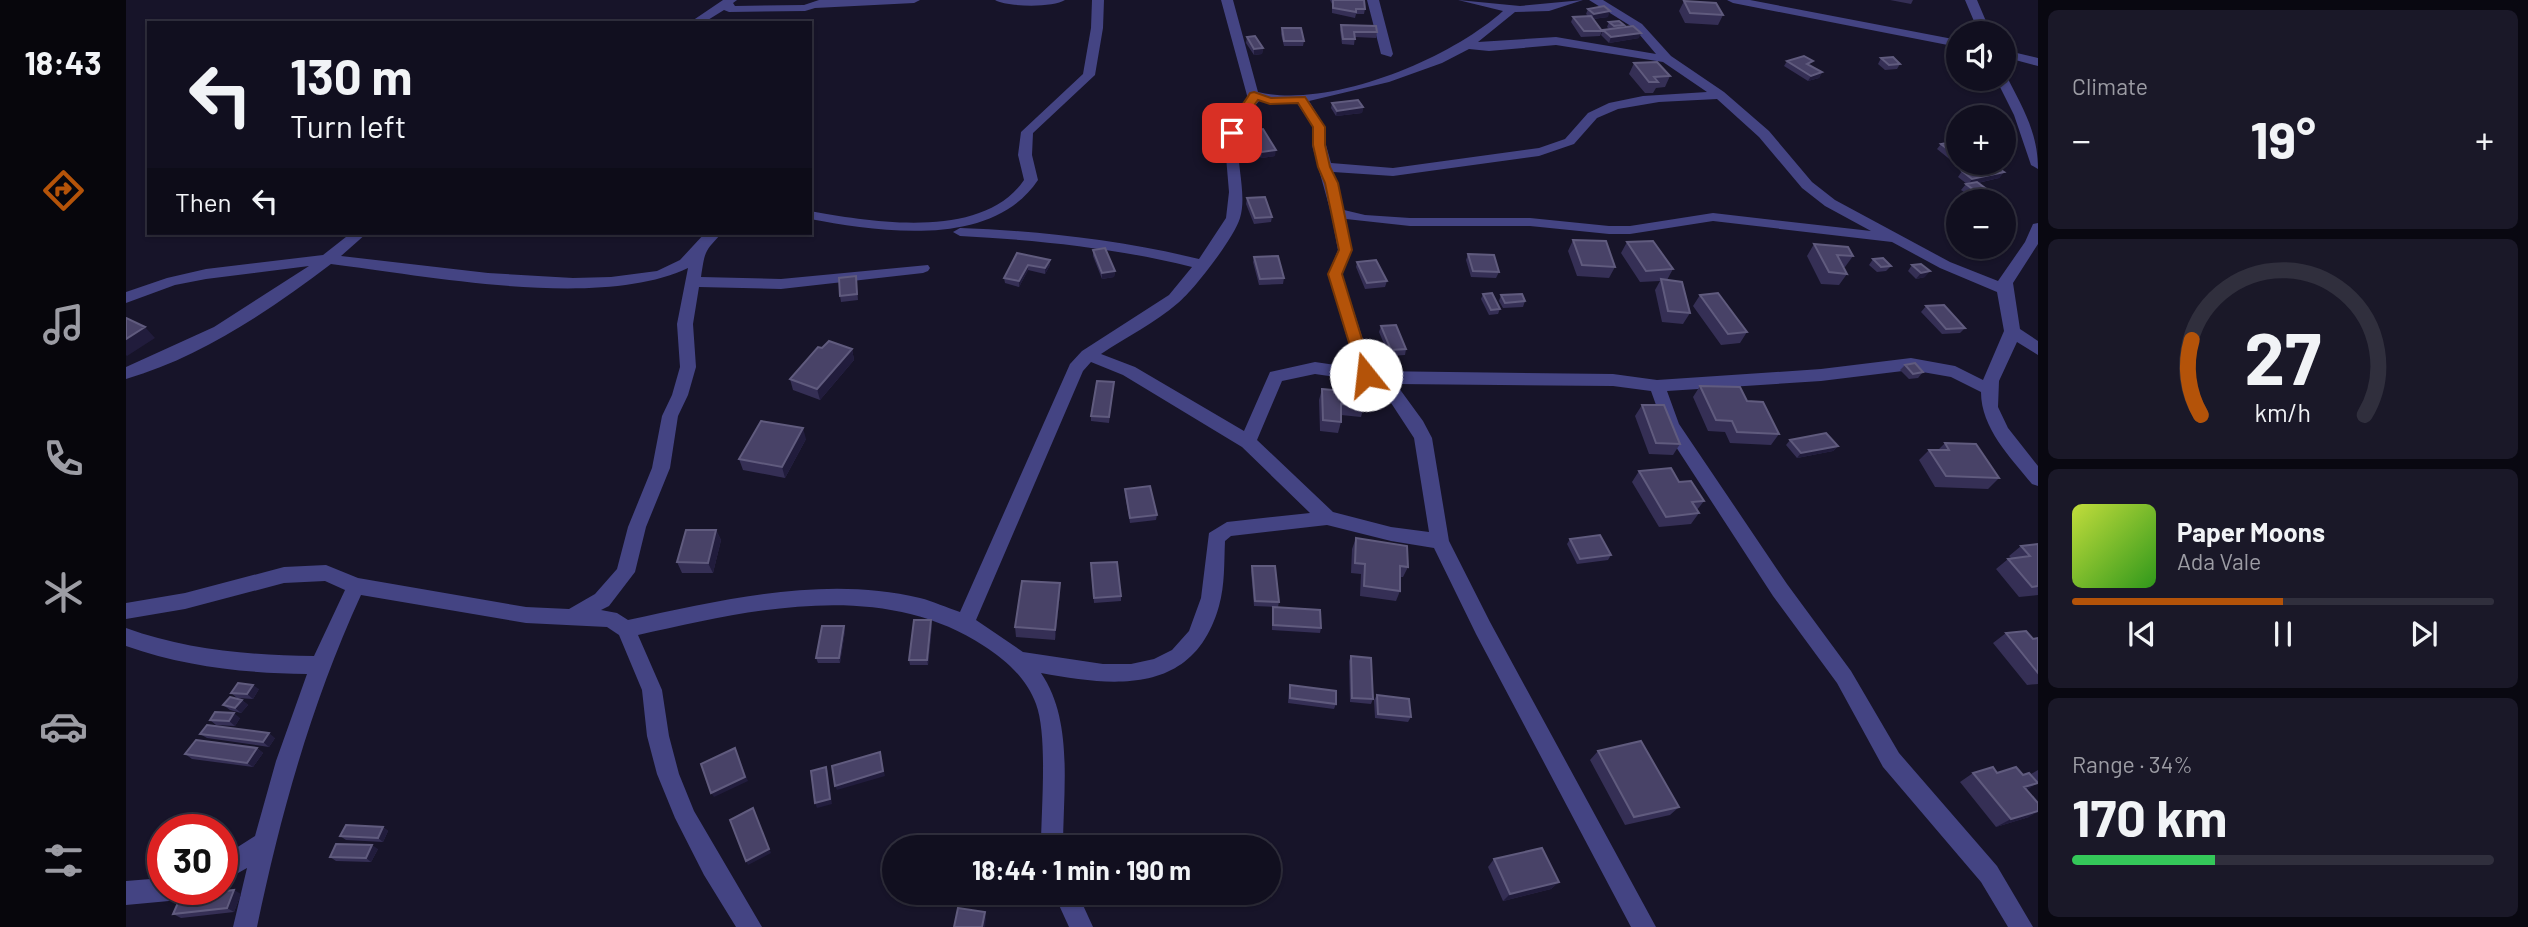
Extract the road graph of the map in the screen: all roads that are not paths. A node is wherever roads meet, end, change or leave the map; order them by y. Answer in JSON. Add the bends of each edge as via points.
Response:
{"nodes":[{"id":1,"x":751,"y":0,"type":"edge"},
{"id":2,"x":831,"y":0,"type":"edge"},
{"id":3,"x":914,"y":0,"type":"edge"},
{"id":4,"x":1001,"y":0,"type":"edge"},
{"id":5,"x":1059,"y":0,"type":"edge"},
{"id":6,"x":1098,"y":0,"type":"edge"},
{"id":7,"x":1227,"y":0,"type":"edge"},
{"id":8,"x":1373,"y":0,"type":"edge"},
{"id":9,"x":1464,"y":0,"type":"edge"},
{"id":10,"x":1577,"y":0,"type":"edge"},
{"id":11,"x":1595,"y":0,"type":"edge"},
{"id":12,"x":1733,"y":0,"type":"edge"},
{"id":13,"x":1971,"y":0,"type":"edge"},
{"id":14,"x":730,"y":5,"type":"edge"},
{"id":15,"x":817,"y":6,"type":"junction"},
{"id":16,"x":1512,"y":9,"type":"junction"},
{"id":17,"x":698,"y":21,"type":"edge"},
{"id":18,"x":1980,"y":21,"type":"edge"},
{"id":19,"x":1946,"y":42,"type":"edge"},
{"id":20,"x":1467,"y":45,"type":"junction"},
{"id":21,"x":1387,"y":54,"type":"dead end"},
{"id":22,"x":2016,"y":56,"type":"edge"},
{"id":23,"x":1667,"y":59,"type":"junction"},
{"id":24,"x":2038,"y":62,"type":"edge"},
{"id":25,"x":2008,"y":91,"type":"edge"},
{"id":26,"x":1254,"y":95,"type":"junction"},
{"id":27,"x":1720,"y":95,"type":"junction"},
{"id":28,"x":1301,"y":99,"type":"junction"},
{"id":29,"x":2038,"y":165,"type":"edge"},
{"id":30,"x":1324,"y":167,"type":"junction"},
{"id":31,"x":1338,"y":213,"type":"junction"},
{"id":32,"x":812,"y":215,"type":"edge"},
{"id":33,"x":2038,"y":227,"type":"edge"},
{"id":34,"x":960,"y":232,"type":"dead end"},
{"id":35,"x":358,"y":235,"type":"edge"},
{"id":36,"x":1891,"y":238,"type":"junction"},
{"id":37,"x":706,"y":239,"type":"edge"},
{"id":38,"x":328,"y":259,"type":"junction"},
{"id":39,"x":1204,"y":265,"type":"junction"},
{"id":40,"x":923,"y":268,"type":"dead end"},
{"id":41,"x":691,"y":282,"type":"junction"},
{"id":42,"x":2004,"y":289,"type":"junction"},
{"id":43,"x":126,"y":298,"type":"edge"},
{"id":44,"x":2013,"y":332,"type":"junction"},
{"id":45,"x":2038,"y":349,"type":"edge"},
{"id":46,"x":1088,"y":355,"type":"junction"},
{"id":47,"x":126,"y":373,"type":"edge"},
{"id":48,"x":1374,"y":376,"type":"junction"},
{"id":49,"x":1657,"y":386,"type":"junction"},
{"id":50,"x":1988,"y":389,"type":"junction"},
{"id":51,"x":1248,"y":442,"type":"junction"},
{"id":52,"x":2038,"y":479,"type":"edge"},
{"id":53,"x":1327,"y":518,"type":"junction"},
{"id":54,"x":1440,"y":541,"type":"junction"},
{"id":55,"x":356,"y":586,"type":"junction"},
{"id":56,"x":126,"y":611,"type":"edge"},
{"id":57,"x":569,"y":619,"type":"junction"},
{"id":58,"x":966,"y":621,"type":"junction"},
{"id":59,"x":626,"y":629,"type":"junction"},
{"id":60,"x":126,"y":637,"type":"edge"},
{"id":61,"x":1018,"y":660,"type":"junction"},
{"id":62,"x":320,"y":665,"type":"junction"},
{"id":63,"x":1052,"y":835,"type":"edge"},
{"id":64,"x":263,"y":844,"type":"junction"},
{"id":65,"x":238,"y":860,"type":"edge"},
{"id":66,"x":147,"y":891,"type":"edge"},
{"id":67,"x":126,"y":893,"type":"edge"},
{"id":68,"x":1070,"y":905,"type":"edge"},
{"id":69,"x":245,"y":927,"type":"edge"},
{"id":70,"x":750,"y":927,"type":"edge"},
{"id":71,"x":1081,"y":927,"type":"edge"},
{"id":72,"x":1644,"y":927,"type":"edge"},
{"id":73,"x":2021,"y":927,"type":"edge"}],
"edges":[{"from":1,"to":14,"type":"street"},
{"from":2,"to":15,"type":"street"},
{"from":3,"to":15,"type":"street"},
{"from":4,"to":5,"type":"street"},
{"from":6,"to":32,"type":"street","via":[[1089,75],[1027,132],[1025,155],[1031,180],[1020,196],[995,212],[940,225],[884,226]]},
{"from":7,"to":26,"type":"street"},
{"from":8,"to":21,"type":"street"},
{"from":9,"to":16,"type":"street"},
{"from":10,"to":16,"type":"street","via":[[1545,9]]},
{"from":11,"to":23,"type":"street","via":[[1638,26]]},
{"from":12,"to":19,"type":"street"},
{"from":13,"to":18,"type":"street"},
{"from":14,"to":15,"type":"street"},
{"from":14,"to":17,"type":"street"},
{"from":16,"to":20,"type":"street"},
{"from":20,"to":23,"type":"street","via":[[1556,41]]},
{"from":20,"to":28,"type":"street","via":[[1382,80]]},
{"from":22,"to":24,"type":"street"},
{"from":23,"to":27,"type":"street"},
{"from":25,"to":29,"type":"street"},
{"from":26,"to":28,"type":"street","via":[[1270,101]]},
{"from":26,"to":39,"type":"street","via":[[1232,133],[1233,218]]},
{"from":27,"to":30,"type":"street","via":[[1603,110],[1589,117],[1570,142],[1539,152],[1393,172]]},
{"from":27,"to":36,"type":"street","via":[[1764,134],[1807,185]]},
{"from":28,"to":30,"type":"street","via":[[1319,127]]},
{"from":30,"to":31,"type":"street"},
{"from":31,"to":36,"type":"street","via":[[1410,222],[1530,222],[1609,230],[1713,217]]},
{"from":31,"to":48,"type":"street","via":[[1345,250],[1335,274]]},
{"from":33,"to":42,"type":"street"},
{"from":34,"to":39,"type":"street","via":[[1097,243]]},
{"from":35,"to":38,"type":"street"},
{"from":36,"to":42,"type":"street"},
{"from":37,"to":38,"type":"street","via":[[685,263],[660,275],[611,282],[488,278]]},
{"from":37,"to":41,"type":"street"},
{"from":38,"to":43,"type":"street","via":[[206,274]]},
{"from":38,"to":47,"type":"street","via":[[222,330]]},
{"from":39,"to":46,"type":"street","via":[[1174,299]]},
{"from":40,"to":41,"type":"street","via":[[781,284]]},
{"from":41,"to":57,"type":"street","via":[[685,324],[688,368],[626,572],[602,600]]},
{"from":42,"to":44,"type":"street"},
{"from":44,"to":45,"type":"street"},
{"from":44,"to":50,"type":"street"},
{"from":46,"to":51,"type":"street","via":[[1129,371]]},
{"from":46,"to":58,"type":"street","via":[[1076,368]]},
{"from":48,"to":49,"type":"street","via":[[1613,380]]},
{"from":48,"to":51,"type":"street","via":[[1315,368],[1276,376]]},
{"from":48,"to":54,"type":"street","via":[[1423,438]]},
{"from":49,"to":50,"type":"street","via":[[1911,364],[1955,372]]},
{"from":49,"to":73,"type":"street","via":[[1671,426],[1844,677],[1891,760],[1989,874]]},
{"from":50,"to":52,"type":"street","via":[[1989,407]]},
{"from":51,"to":53,"type":"street"},
{"from":53,"to":54,"type":"street"},
{"from":53,"to":61,"type":"street","via":[[1220,533],[1209,610],[1189,650],[1173,661],[1126,675]]},
{"from":54,"to":72,"type":"street"},
{"from":55,"to":56,"type":"street","via":[[327,573],[284,575]]},
{"from":55,"to":57,"type":"street"},
{"from":55,"to":62,"type":"street"},
{"from":57,"to":59,"type":"street","via":[[610,619]]},
{"from":58,"to":59,"type":"street","via":[[898,601],[821,595],[726,607]]},
{"from":58,"to":61,"type":"street"},
{"from":59,"to":70,"type":"street","via":[[652,690],[668,775],[712,867]]},
{"from":60,"to":62,"type":"street","via":[[238,664]]},
{"from":61,"to":63,"type":"street","via":[[1050,706]]},
{"from":62,"to":64,"type":"street"},
{"from":64,"to":65,"type":"street"},
{"from":64,"to":69,"type":"street"},
{"from":66,"to":67,"type":"street"},
{"from":68,"to":71,"type":"street"}]}
